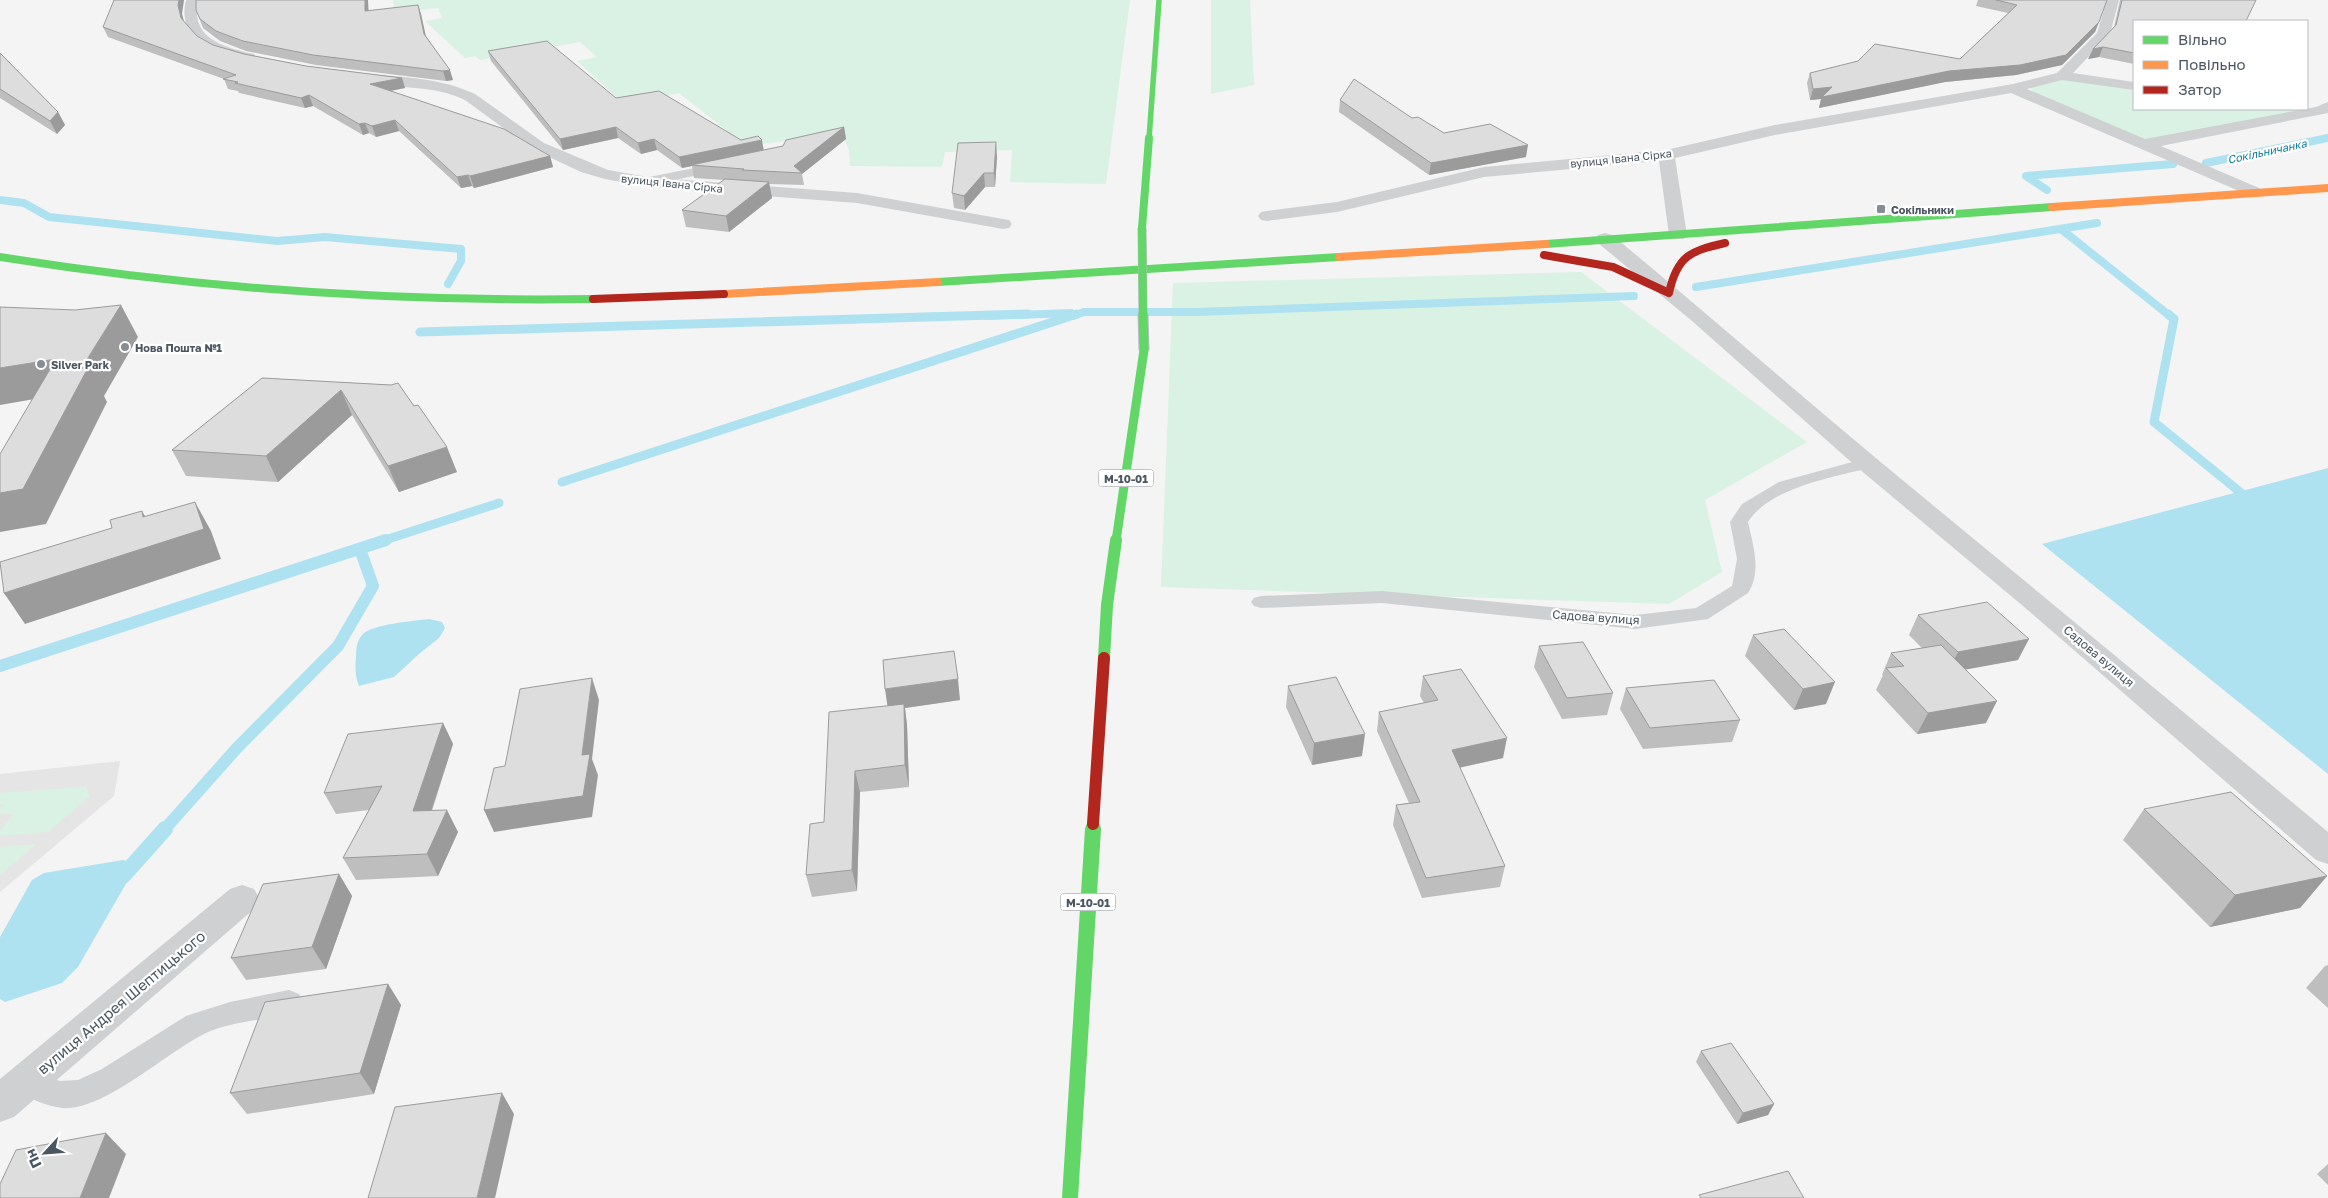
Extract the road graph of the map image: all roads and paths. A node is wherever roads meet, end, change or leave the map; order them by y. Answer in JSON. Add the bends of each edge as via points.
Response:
{"nodes":[{"id":1,"x":192,"y":0,"type":"edge"},
{"id":2,"x":1159,"y":0,"type":"edge"},
{"id":3,"x":2114,"y":0,"type":"edge"},
{"id":4,"x":265,"y":61,"type":"edge"},
{"id":5,"x":354,"y":76,"type":"edge"},
{"id":6,"x":2062,"y":76,"type":"junction"},
{"id":7,"x":2133,"y":86,"type":"edge"},
{"id":8,"x":2012,"y":88,"type":"junction"},
{"id":9,"x":2308,"y":109,"type":"edge"},
{"id":10,"x":2324,"y":109,"type":"edge"},
{"id":11,"x":2146,"y":144,"type":"junction"},
{"id":12,"x":1666,"y":155,"type":"junction"},
{"id":13,"x":736,"y":164,"type":"edge"},
{"id":14,"x":644,"y":182,"type":"junction"},
{"id":15,"x":2328,"y":188,"type":"edge"},
{"id":16,"x":2253,"y":192,"type":"junction"},
{"id":17,"x":1267,"y":216,"type":"dead end"},
{"id":18,"x":1003,"y":224,"type":"dead end"},
{"id":19,"x":1787,"y":227,"type":"junction"},
{"id":20,"x":1678,"y":235,"type":"junction"},
{"id":21,"x":1605,"y":239,"type":"junction"},
{"id":22,"x":1440,"y":250,"type":"junction"},
{"id":23,"x":0,"y":257,"type":"edge"},
{"id":24,"x":1669,"y":293,"type":"junction"},
{"id":25,"x":1867,"y":464,"type":"junction"},
{"id":26,"x":1260,"y":602,"type":"dead end"},
{"id":27,"x":2328,"y":851,"type":"edge"},
{"id":28,"x":242,"y":899,"type":"dead end"},
{"id":29,"x":316,"y":997,"type":"edge"},
{"id":30,"x":12,"y":1094,"type":"edge"},
{"id":31,"x":1070,"y":1198,"type":"edge"}],
"edges":[{"from":1,"to":4,"type":"street","via":[[190,18],[200,35],[222,51]]},
{"from":2,"to":31,"type":"main road","number":"М-10-01","bridge":true,"via":[[1142,228],[1144,350],[1107,605]]},
{"from":3,"to":6,"type":"street","via":[[2104,34]]},
{"from":5,"to":14,"type":"street","name":"вулиця Івана Сірка","via":[[459,91],[542,149],[593,171]]},
{"from":6,"to":7,"type":"street","name":"вулиця Івана Сірка"},
{"from":6,"to":8,"type":"street","name":"вулиця Івана Сірка"},
{"from":8,"to":11,"type":"street"},
{"from":8,"to":12,"type":"street","name":"вулиця Івана Сірка","via":[[1775,130]]},
{"from":9,"to":10,"type":"street"},
{"from":10,"to":11,"type":"street"},
{"from":11,"to":16,"type":"street"},
{"from":12,"to":17,"type":"street","name":"вулиця Івана Сірка","via":[[1484,172],[1336,206]]},
{"from":12,"to":20,"type":"street"},
{"from":13,"to":14,"type":"lane"},
{"from":14,"to":18,"type":"street","name":"вулиця Івана Сірка","via":[[846,196]]},
{"from":15,"to":16,"type":"main road"},
{"from":16,"to":19,"type":"main road"},
{"from":19,"to":20,"type":"main road"},
{"from":19,"to":24,"type":"main road","via":[[1684,254],[1671,274]]},
{"from":20,"to":21,"type":"main road"},
{"from":21,"to":22,"type":"main road"},
{"from":21,"to":24,"type":"street","name":"Садова вулиця"},
{"from":22,"to":23,"type":"main road","via":[[722,295],[508,300],[278,293],[169,283]]},
{"from":22,"to":24,"type":"main road","via":[[1573,258],[1613,267]]},
{"from":24,"to":25,"type":"street","name":"Садова вулиця"},
{"from":25,"to":26,"type":"lane","name":"Садова вулиця","via":[[1785,486],[1748,508],[1739,522],[1747,559],[1741,589],[1701,614],[1635,622],[1382,598]]},
{"from":25,"to":27,"type":"street","name":"Садова вулиця"},
{"from":28,"to":30,"type":"street","name":"вулиця Андрея Шептицького"},
{"from":29,"to":30,"type":"lane","via":[[198,1024],[89,1091],[65,1095]]}]}
